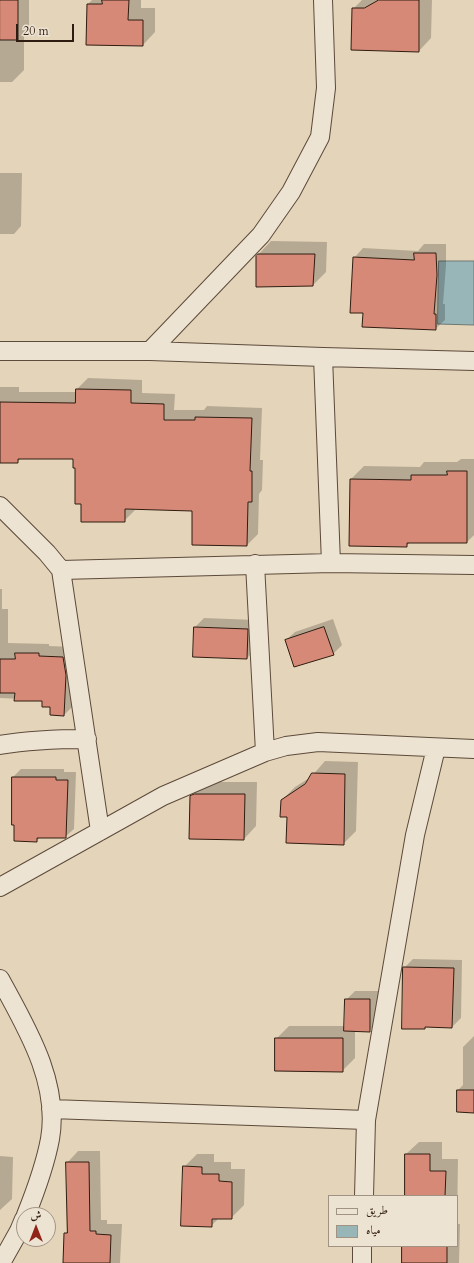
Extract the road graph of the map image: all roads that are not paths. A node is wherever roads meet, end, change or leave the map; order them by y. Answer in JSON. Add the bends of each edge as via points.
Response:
{"nodes":[{"id":1,"x":323,"y":0,"type":"edge"},
{"id":2,"x":0,"y":351,"type":"edge"},
{"id":3,"x":150,"y":351,"type":"junction"},
{"id":4,"x":323,"y":357,"type":"junction"},
{"id":5,"x":474,"y":361,"type":"edge"},
{"id":6,"x":0,"y":506,"type":"edge"},
{"id":7,"x":331,"y":562,"type":"junction"},
{"id":8,"x":255,"y":564,"type":"junction"},
{"id":9,"x":474,"y":565,"type":"edge"},
{"id":10,"x":61,"y":570,"type":"junction"},
{"id":11,"x":87,"y":740,"type":"junction"},
{"id":12,"x":0,"y":745,"type":"edge"},
{"id":13,"x":436,"y":748,"type":"junction"},
{"id":14,"x":474,"y":749,"type":"edge"},
{"id":15,"x":265,"y":752,"type":"junction"},
{"id":16,"x":100,"y":831,"type":"junction"},
{"id":17,"x":0,"y":887,"type":"edge"},
{"id":18,"x":0,"y":979,"type":"edge"},
{"id":19,"x":51,"y":1109,"type":"junction"},
{"id":20,"x":366,"y":1120,"type":"junction"},
{"id":21,"x":364,"y":1195,"type":"edge"},
{"id":22,"x":29,"y":1207,"type":"edge"},
{"id":23,"x":16,"y":1236,"type":"edge"},
{"id":24,"x":362,"y":1247,"type":"edge"},
{"id":25,"x":1,"y":1263,"type":"edge"},
{"id":26,"x":362,"y":1263,"type":"edge"}],
"edges":[{"from":1,"to":3,"type":"street","via":[[326,88],[320,137],[291,192],[261,235]]},
{"from":2,"to":3,"type":"street"},
{"from":3,"to":4,"type":"street"},
{"from":4,"to":5,"type":"street"},
{"from":4,"to":7,"type":"street"},
{"from":6,"to":10,"type":"street"},
{"from":7,"to":8,"type":"street"},
{"from":7,"to":9,"type":"street"},
{"from":8,"to":10,"type":"street"},
{"from":8,"to":15,"type":"street"},
{"from":10,"to":11,"type":"street"},
{"from":11,"to":12,"type":"street","via":[[56,738]]},
{"from":11,"to":16,"type":"street"},
{"from":13,"to":14,"type":"street"},
{"from":13,"to":15,"type":"street","via":[[318,742],[286,746]]},
{"from":13,"to":20,"type":"street","via":[[415,835]]},
{"from":15,"to":16,"type":"street","via":[[163,796]]},
{"from":16,"to":17,"type":"street"},
{"from":18,"to":19,"type":"street","via":[[32,1038],[45,1073]]},
{"from":19,"to":20,"type":"street"},
{"from":19,"to":22,"type":"street","via":[[50,1139],[39,1182]]},
{"from":20,"to":21,"type":"street"},
{"from":23,"to":25,"type":"street"},
{"from":24,"to":26,"type":"street"}]}
